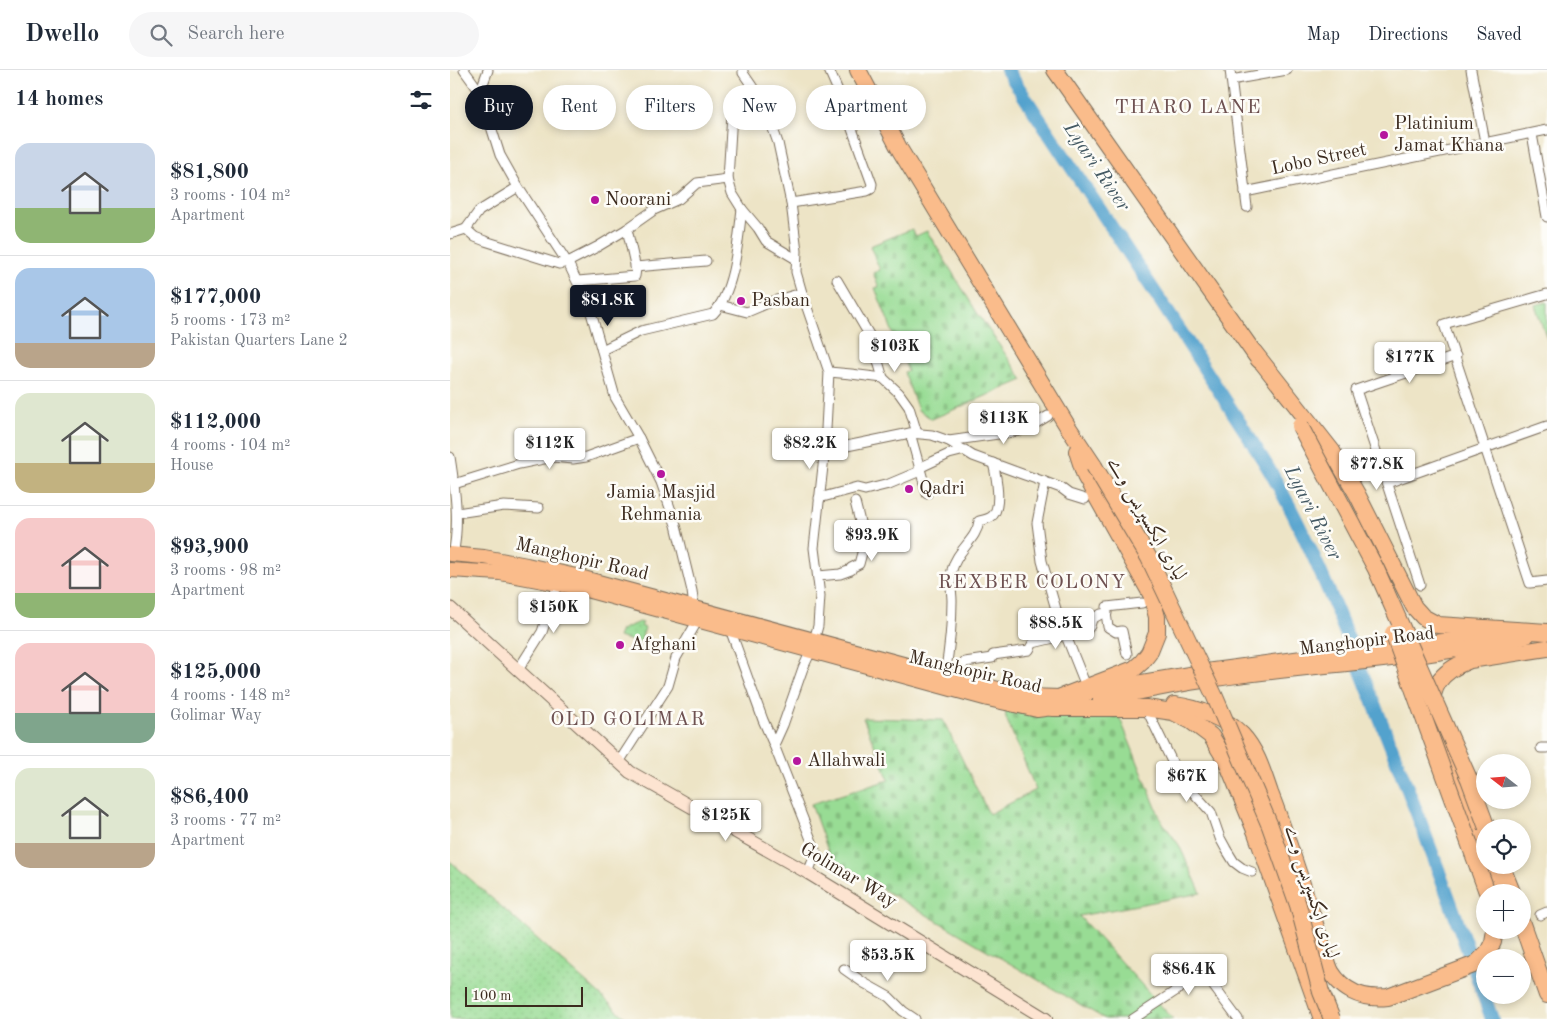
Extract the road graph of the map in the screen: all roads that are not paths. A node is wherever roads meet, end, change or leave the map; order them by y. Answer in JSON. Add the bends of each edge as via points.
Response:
{"nodes":[{"id":1,"x":464,"y":70,"type":"edge"},
{"id":2,"x":478,"y":70,"type":"edge"},
{"id":3,"x":743,"y":70,"type":"edge"},
{"id":4,"x":829,"y":70,"type":"edge"},
{"id":5,"x":858,"y":70,"type":"edge"},
{"id":6,"x":1055,"y":70,"type":"edge"},
{"id":7,"x":1230,"y":70,"type":"edge"},
{"id":8,"x":1288,"y":70,"type":"edge"},
{"id":9,"x":1471,"y":70,"type":"edge"},
{"id":10,"x":486,"y":74,"type":"edge"},
{"id":11,"x":1231,"y":80,"type":"junction"},
{"id":12,"x":475,"y":85,"type":"edge"},
{"id":13,"x":492,"y":130,"type":"edge"},
{"id":14,"x":731,"y":130,"type":"edge"},
{"id":15,"x":1547,"y":130,"type":"edge"},
{"id":16,"x":1532,"y":134,"type":"junction"},
{"id":17,"x":1485,"y":142,"type":"junction"},
{"id":18,"x":728,"y":179,"type":"junction"},
{"id":19,"x":518,"y":187,"type":"junction"},
{"id":20,"x":1245,"y":192,"type":"junction"},
{"id":21,"x":791,"y":203,"type":"junction"},
{"id":22,"x":1247,"y":207,"type":"dead end"},
{"id":23,"x":742,"y":209,"type":"junction"},
{"id":24,"x":1547,"y":217,"type":"edge"},
{"id":25,"x":466,"y":229,"type":"junction"},
{"id":26,"x":627,"y":229,"type":"junction"},
{"id":27,"x":450,"y":234,"type":"edge"},
{"id":28,"x":796,"y":258,"type":"junction"},
{"id":29,"x":706,"y":261,"type":"dead end"},
{"id":30,"x":568,"y":262,"type":"junction"},
{"id":31,"x":635,"y":267,"type":"junction"},
{"id":32,"x":837,"y":280,"type":"dead end"},
{"id":33,"x":578,"y":281,"type":"junction"},
{"id":34,"x":802,"y":293,"type":"junction"},
{"id":35,"x":1547,"y":294,"type":"edge"},
{"id":36,"x":720,"y":305,"type":"junction"},
{"id":37,"x":602,"y":350,"type":"junction"},
{"id":38,"x":1254,"y":352,"type":"junction"},
{"id":39,"x":1456,"y":356,"type":"junction"},
{"id":40,"x":829,"y":372,"type":"junction"},
{"id":41,"x":883,"y":378,"type":"junction"},
{"id":42,"x":1048,"y":416,"type":"dead end"},
{"id":43,"x":1547,"y":426,"type":"edge"},
{"id":44,"x":1068,"y":427,"type":"junction"},
{"id":45,"x":913,"y":433,"type":"junction"},
{"id":46,"x":639,"y":438,"type":"junction"},
{"id":47,"x":949,"y":441,"type":"junction"},
{"id":48,"x":825,"y":448,"type":"junction"},
{"id":49,"x":1486,"y":448,"type":"junction"},
{"id":50,"x":965,"y":450,"type":"junction"},
{"id":51,"x":450,"y":457,"type":"edge"},
{"id":52,"x":993,"y":463,"type":"junction"},
{"id":53,"x":920,"y":469,"type":"junction"},
{"id":54,"x":1045,"y":482,"type":"junction"},
{"id":55,"x":1386,"y":483,"type":"junction"},
{"id":56,"x":454,"y":484,"type":"junction"},
{"id":57,"x":927,"y":494,"type":"dead end"},
{"id":58,"x":819,"y":498,"type":"junction"},
{"id":59,"x":1339,"y":498,"type":"junction"},
{"id":60,"x":1084,"y":499,"type":"dead end"},
{"id":61,"x":855,"y":502,"type":"dead end"},
{"id":62,"x":539,"y":508,"type":"dead end"},
{"id":63,"x":457,"y":513,"type":"junction"},
{"id":64,"x":451,"y":554,"type":"edge"},
{"id":65,"x":450,"y":570,"type":"edge"},
{"id":66,"x":818,"y":576,"type":"junction"},
{"id":67,"x":1547,"y":581,"type":"edge"},
{"id":68,"x":558,"y":584,"type":"junction"},
{"id":69,"x":1420,"y":585,"type":"dead end"},
{"id":70,"x":1142,"y":603,"type":"dead end"},
{"id":71,"x":450,"y":608,"type":"edge"},
{"id":72,"x":696,"y":613,"type":"junction"},
{"id":73,"x":1106,"y":613,"type":"junction"},
{"id":74,"x":730,"y":629,"type":"junction"},
{"id":75,"x":1547,"y":633,"type":"edge"},
{"id":76,"x":1066,"y":636,"type":"junction"},
{"id":77,"x":1528,"y":636,"type":"junction"},
{"id":78,"x":813,"y":645,"type":"junction"},
{"id":79,"x":1547,"y":648,"type":"edge"},
{"id":80,"x":1130,"y":662,"type":"junction"},
{"id":81,"x":518,"y":670,"type":"junction"},
{"id":82,"x":1214,"y":674,"type":"junction"},
{"id":83,"x":951,"y":676,"type":"junction"},
{"id":84,"x":1086,"y":686,"type":"junction"},
{"id":85,"x":1057,"y":702,"type":"junction"},
{"id":86,"x":1102,"y":708,"type":"junction"},
{"id":87,"x":1146,"y":708,"type":"junction"},
{"id":88,"x":774,"y":745,"type":"junction"},
{"id":89,"x":619,"y":762,"type":"junction"},
{"id":90,"x":1484,"y":819,"type":"edge"},
{"id":91,"x":1476,"y":835,"type":"edge"},
{"id":92,"x":1252,"y":872,"type":"dead end"},
{"id":93,"x":808,"y":873,"type":"junction"},
{"id":94,"x":1484,"y":884,"type":"edge"},
{"id":95,"x":1298,"y":905,"type":"junction"},
{"id":96,"x":1521,"y":939,"type":"edge"},
{"id":97,"x":1527,"y":939,"type":"edge"},
{"id":98,"x":1476,"y":963,"type":"edge"},
{"id":99,"x":844,"y":969,"type":"dead end"},
{"id":100,"x":1539,"y":972,"type":"junction"},
{"id":101,"x":1331,"y":973,"type":"junction"},
{"id":102,"x":1547,"y":995,"type":"edge"},
{"id":103,"x":915,"y":1019,"type":"edge"},
{"id":104,"x":1046,"y":1019,"type":"edge"},
{"id":105,"x":1133,"y":1019,"type":"edge"},
{"id":106,"x":1238,"y":1019,"type":"edge"},
{"id":107,"x":1322,"y":1019,"type":"edge"},
{"id":108,"x":1332,"y":1019,"type":"edge"}],
"edges":[{"from":1,"to":12,"type":"street"},
{"from":2,"to":10,"type":"street"},
{"from":3,"to":21,"type":"street","via":[[772,126]]},
{"from":4,"to":21,"type":"street","via":[[872,184],[871,189]]},
{"from":5,"to":44,"type":"highway","name":"لیاری ایکسپریس وے","via":[[900,150]]},
{"from":6,"to":38,"type":"highway"},
{"from":7,"to":11,"type":"street"},
{"from":8,"to":11,"type":"street"},
{"from":9,"to":17,"type":"street"},
{"from":11,"to":20,"type":"street"},
{"from":13,"to":19,"type":"street","via":[[500,155]]},
{"from":14,"to":18,"type":"street"},
{"from":15,"to":16,"type":"street","name":"Lobo Street"},
{"from":16,"to":17,"type":"street","name":"Lobo Street"},
{"from":16,"to":24,"type":"street"},
{"from":17,"to":20,"type":"street","name":"Lobo Street"},
{"from":18,"to":23,"type":"street"},
{"from":18,"to":26,"type":"street","via":[[697,183],[679,198]]},
{"from":19,"to":25,"type":"street","via":[[479,211]]},
{"from":19,"to":30,"type":"street"},
{"from":20,"to":22,"type":"street"},
{"from":21,"to":28,"type":"street"},
{"from":23,"to":28,"type":"street","via":[[766,241]]},
{"from":23,"to":36,"type":"street","via":[[735,262]]},
{"from":25,"to":27,"type":"street"},
{"from":25,"to":30,"type":"street","via":[[485,241],[559,264]]},
{"from":26,"to":30,"type":"street"},
{"from":26,"to":31,"type":"street"},
{"from":28,"to":34,"type":"street"},
{"from":29,"to":31,"type":"street"},
{"from":30,"to":33,"type":"street"},
{"from":31,"to":33,"type":"street","via":[[635,276]]},
{"from":32,"to":41,"type":"street","via":[[871,338]]},
{"from":33,"to":37,"type":"street"},
{"from":34,"to":36,"type":"street","via":[[747,312]]},
{"from":34,"to":40,"type":"street"},
{"from":35,"to":39,"type":"street","via":[[1444,324]]},
{"from":36,"to":37,"type":"street","via":[[712,314],[641,330]]},
{"from":37,"to":46,"type":"street","via":[[615,397]]},
{"from":38,"to":59,"type":"highway","bridge":true,"via":[[1300,426]]},
{"from":38,"to":75,"type":"highway","via":[[1332,451],[1414,607],[1423,617],[1438,625]]},
{"from":39,"to":49,"type":"street"},
{"from":39,"to":55,"type":"street","via":[[1356,390]]},
{"from":40,"to":41,"type":"street"},
{"from":40,"to":48,"type":"street"},
{"from":41,"to":45,"type":"street","via":[[910,407]]},
{"from":42,"to":47,"type":"street","via":[[1019,431]]},
{"from":43,"to":49,"type":"street"},
{"from":44,"to":80,"type":"highway","via":[[1085,476],[1151,594],[1157,633],[1142,662]]},
{"from":44,"to":95,"type":"highway","name":"لیاری ایکسپریس وے","bridge":true,"via":[[1149,558],[1215,697],[1270,826]]},
{"from":45,"to":47,"type":"street"},
{"from":45,"to":48,"type":"street"},
{"from":45,"to":53,"type":"street"},
{"from":46,"to":56,"type":"street","via":[[586,457],[519,464]]},
{"from":46,"to":72,"type":"street","via":[[661,482],[676,525]]},
{"from":47,"to":50,"type":"street"},
{"from":48,"to":58,"type":"street"},
{"from":49,"to":55,"type":"street"},
{"from":49,"to":67,"type":"street","via":[[1530,583]]},
{"from":50,"to":52,"type":"street"},
{"from":50,"to":53,"type":"street","via":[[949,454]]},
{"from":51,"to":56,"type":"street"},
{"from":52,"to":54,"type":"street"},
{"from":52,"to":83,"type":"street","via":[[997,481],[996,509],[992,516],[979,521],[978,530],[958,554],[951,572]]},
{"from":53,"to":57,"type":"street"},
{"from":53,"to":58,"type":"street","via":[[889,484]]},
{"from":54,"to":60,"type":"street"},
{"from":54,"to":76,"type":"street","via":[[1037,523],[1039,544]]},
{"from":55,"to":69,"type":"street"},
{"from":56,"to":63,"type":"street"},
{"from":58,"to":66,"type":"street","via":[[814,548]]},
{"from":59,"to":90,"type":"highway","bridge":true,"via":[[1379,577],[1470,779]]},
{"from":59,"to":94,"type":"highway","bridge":true,"via":[[1392,631]]},
{"from":61,"to":66,"type":"street","via":[[865,542],[859,564],[840,574]]},
{"from":62,"to":63,"type":"street","via":[[504,506]]},
{"from":63,"to":64,"type":"street"},
{"from":64,"to":72,"type":"main road","name":"Manghopir Road","via":[[484,557],[576,576]]},
{"from":65,"to":68,"type":"main road","name":"Manghopir Road","via":[[500,573]]},
{"from":66,"to":78,"type":"street","via":[[818,626]]},
{"from":68,"to":72,"type":"main road","name":"Manghopir Road"},
{"from":68,"to":81,"type":"street","via":[[542,632]]},
{"from":70,"to":73,"type":"street","via":[[1107,607]]},
{"from":71,"to":81,"type":"main road","name":"Golimar Way"},
{"from":72,"to":74,"type":"main road","name":"Manghopir Road"},
{"from":72,"to":78,"type":"main road","name":"Manghopir Road"},
{"from":72,"to":89,"type":"street","via":[[676,658],[668,686]]},
{"from":73,"to":76,"type":"street","via":[[1092,619],[1087,630]]},
{"from":73,"to":80,"type":"street","via":[[1108,627],[1116,632],[1122,631]]},
{"from":74,"to":78,"type":"main road","name":"Manghopir Road"},
{"from":74,"to":88,"type":"street"},
{"from":75,"to":77,"type":"main road","name":"Manghopir Road"},
{"from":76,"to":83,"type":"street","via":[[1033,643],[1028,650],[965,662]]},
{"from":76,"to":84,"type":"street"},
{"from":77,"to":82,"type":"main road","name":"Manghopir Road","via":[[1492,636],[1383,647]]},
{"from":77,"to":82,"type":"main road","name":"Manghopir Road","via":[[1391,660]]},
{"from":78,"to":83,"type":"main road","name":"Manghopir Road"},
{"from":78,"to":85,"type":"main road","name":"Manghopir Road","via":[[1025,708],[1037,710]]},
{"from":78,"to":88,"type":"street"},
{"from":79,"to":91,"type":"highway","via":[[1459,664],[1446,672],[1433,693],[1433,718]]},
{"from":80,"to":84,"type":"highway"},
{"from":81,"to":89,"type":"main road","name":"Golimar Way"},
{"from":82,"to":85,"type":"main road","name":"Manghopir Road","via":[[1130,684]]},
{"from":83,"to":85,"type":"main road","name":"Manghopir Road"},
{"from":84,"to":85,"type":"highway"},
{"from":85,"to":86,"type":"highway"},
{"from":86,"to":87,"type":"highway"},
{"from":86,"to":101,"type":"highway","via":[[1162,704],[1187,707],[1230,725],[1249,742],[1281,820]]},
{"from":87,"to":92,"type":"street","via":[[1180,778],[1211,812],[1220,838],[1234,862]]},
{"from":87,"to":107,"type":"highway","via":[[1173,712],[1191,721],[1211,736],[1227,762],[1256,833]]},
{"from":88,"to":93,"type":"street","via":[[816,852]]},
{"from":89,"to":93,"type":"main road","name":"Golimar Way","via":[[630,772]]},
{"from":93,"to":104,"type":"main road","name":"Golimar Way"},
{"from":95,"to":101,"type":"highway","bridge":true},
{"from":95,"to":108,"type":"highway","name":"لیاری ایکسپریس وے","bridge":true,"via":[[1321,992]]},
{"from":96,"to":100,"type":"highway"},
{"from":97,"to":100,"type":"highway"},
{"from":98,"to":101,"type":"highway","via":[[1388,997],[1377,998],[1352,992]]},
{"from":99,"to":103,"type":"street","via":[[889,997]]},
{"from":100,"to":102,"type":"highway"},
{"from":105,"to":106,"type":"street","via":[[1197,977],[1210,980]]}]}
